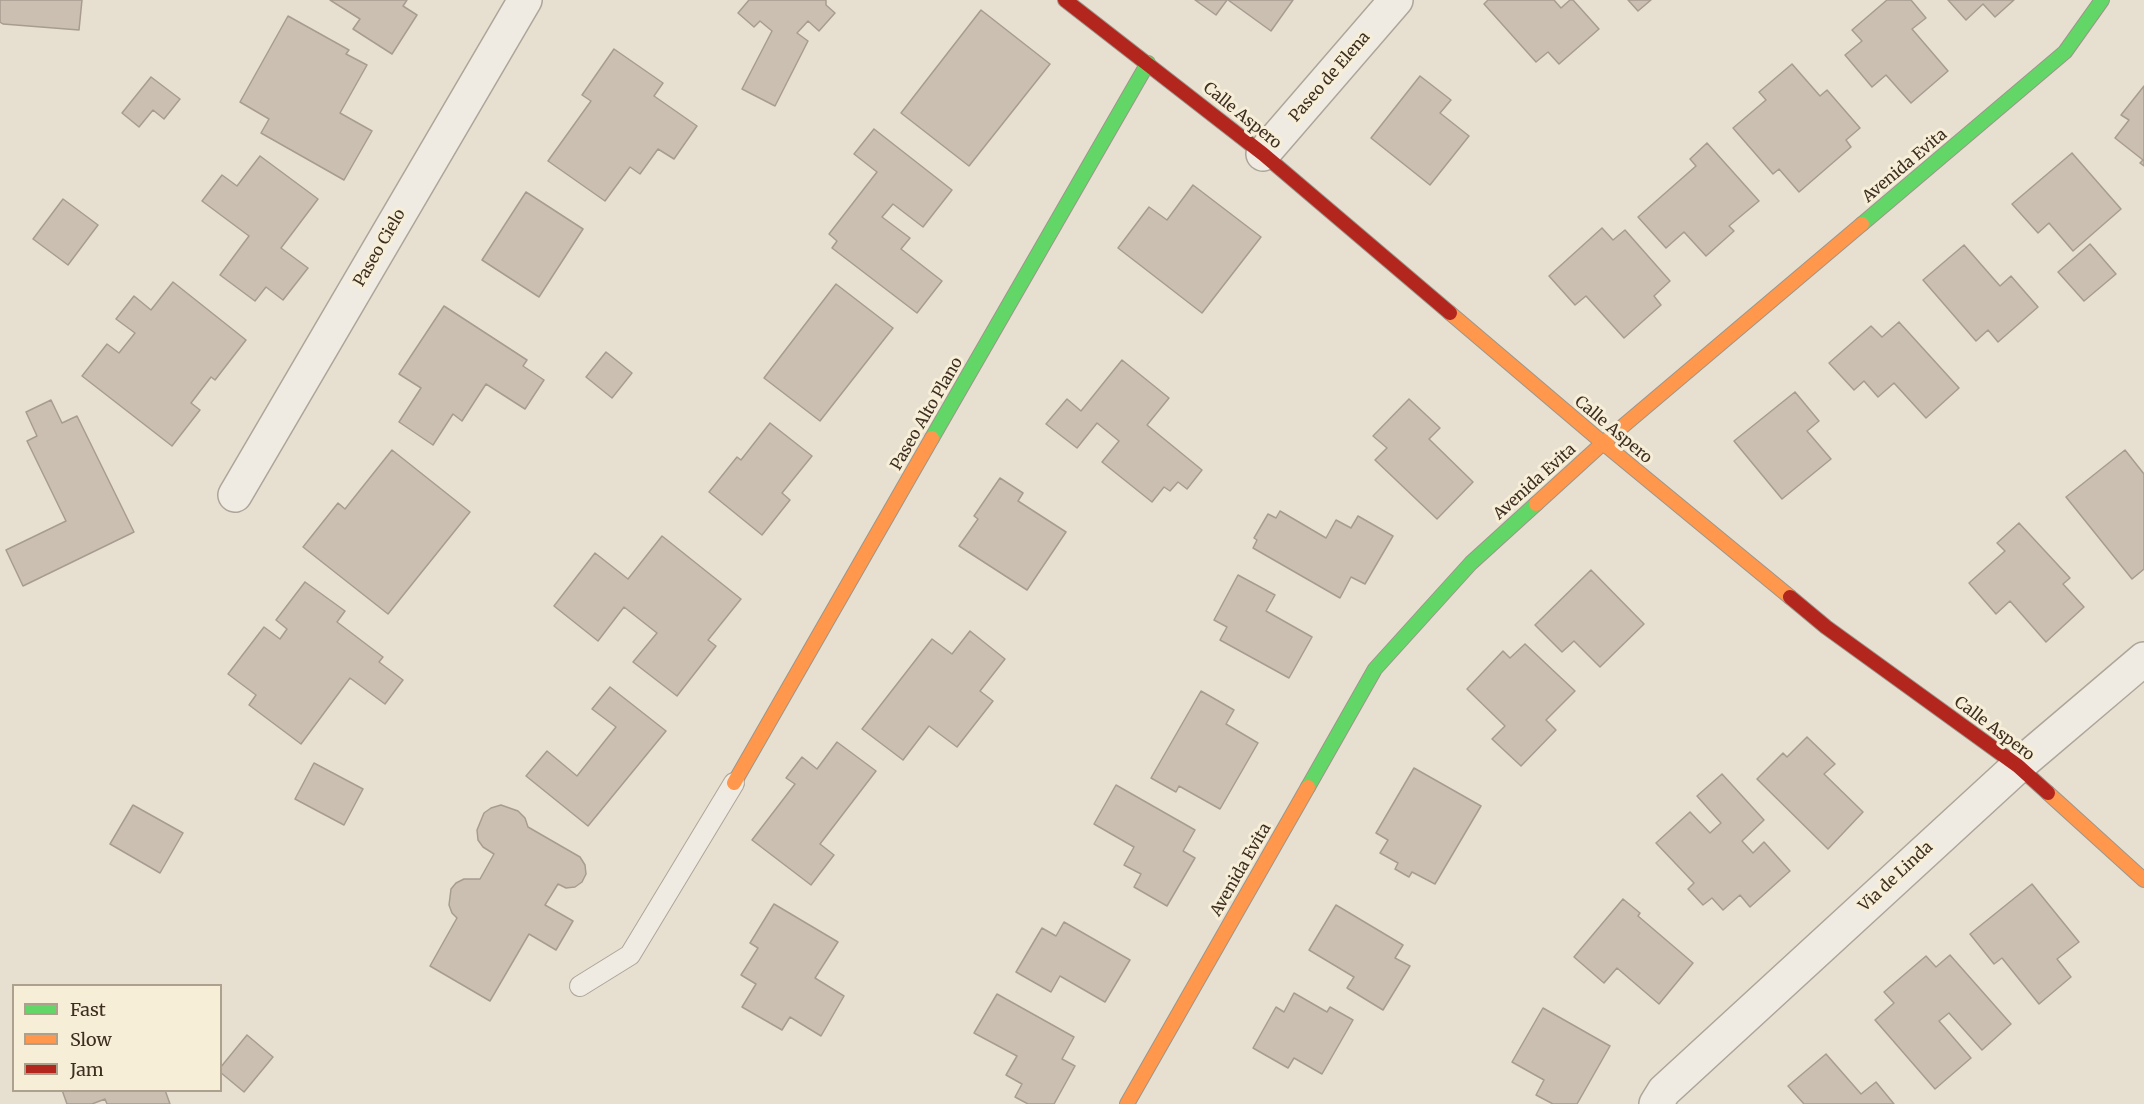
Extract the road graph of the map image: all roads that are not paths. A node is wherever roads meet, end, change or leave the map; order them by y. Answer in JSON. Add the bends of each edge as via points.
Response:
{"nodes":[{"id":1,"x":525,"y":0,"type":"edge"},
{"id":2,"x":1065,"y":0,"type":"edge"},
{"id":3,"x":1396,"y":0,"type":"edge"},
{"id":4,"x":2102,"y":0,"type":"edge"},
{"id":5,"x":1148,"y":63,"type":"junction"},
{"id":6,"x":1263,"y":154,"type":"junction"},
{"id":7,"x":1603,"y":443,"type":"junction"},
{"id":8,"x":235,"y":495,"type":"dead end"},
{"id":9,"x":2144,"y":659,"type":"edge"},
{"id":10,"x":2018,"y":766,"type":"junction"},
{"id":11,"x":734,"y":783,"type":"joint"},
{"id":12,"x":2144,"y":880,"type":"edge"},
{"id":13,"x":580,"y":986,"type":"dead end"},
{"id":14,"x":1127,"y":1104,"type":"edge"},
{"id":15,"x":1656,"y":1104,"type":"edge"}],
"edges":[{"from":1,"to":8,"type":"street","name":"Paseo Cielo"},
{"from":2,"to":5,"type":"street","name":"Calle Aspero"},
{"from":3,"to":6,"type":"street","name":"Paseo de Elena"},
{"from":4,"to":7,"type":"street","name":"Avenida Evita","via":[[2065,52]]},
{"from":5,"to":6,"type":"street","name":"Calle Aspero"},
{"from":5,"to":11,"type":"street","name":"Paseo Alto Plano"},
{"from":6,"to":7,"type":"street","name":"Calle Aspero"},
{"from":7,"to":10,"type":"street","name":"Calle Aspero","via":[[1826,627]]},
{"from":7,"to":14,"type":"street","name":"Avenida Evita","via":[[1471,563],[1375,669]]},
{"from":9,"to":10,"type":"street","name":"Via de Linda"},
{"from":10,"to":12,"type":"street","name":"Calle Aspero"},
{"from":10,"to":15,"type":"street","name":"Via de Linda","via":[[1664,1091]]},
{"from":11,"to":13,"type":"lane","via":[[630,955]]}]}
